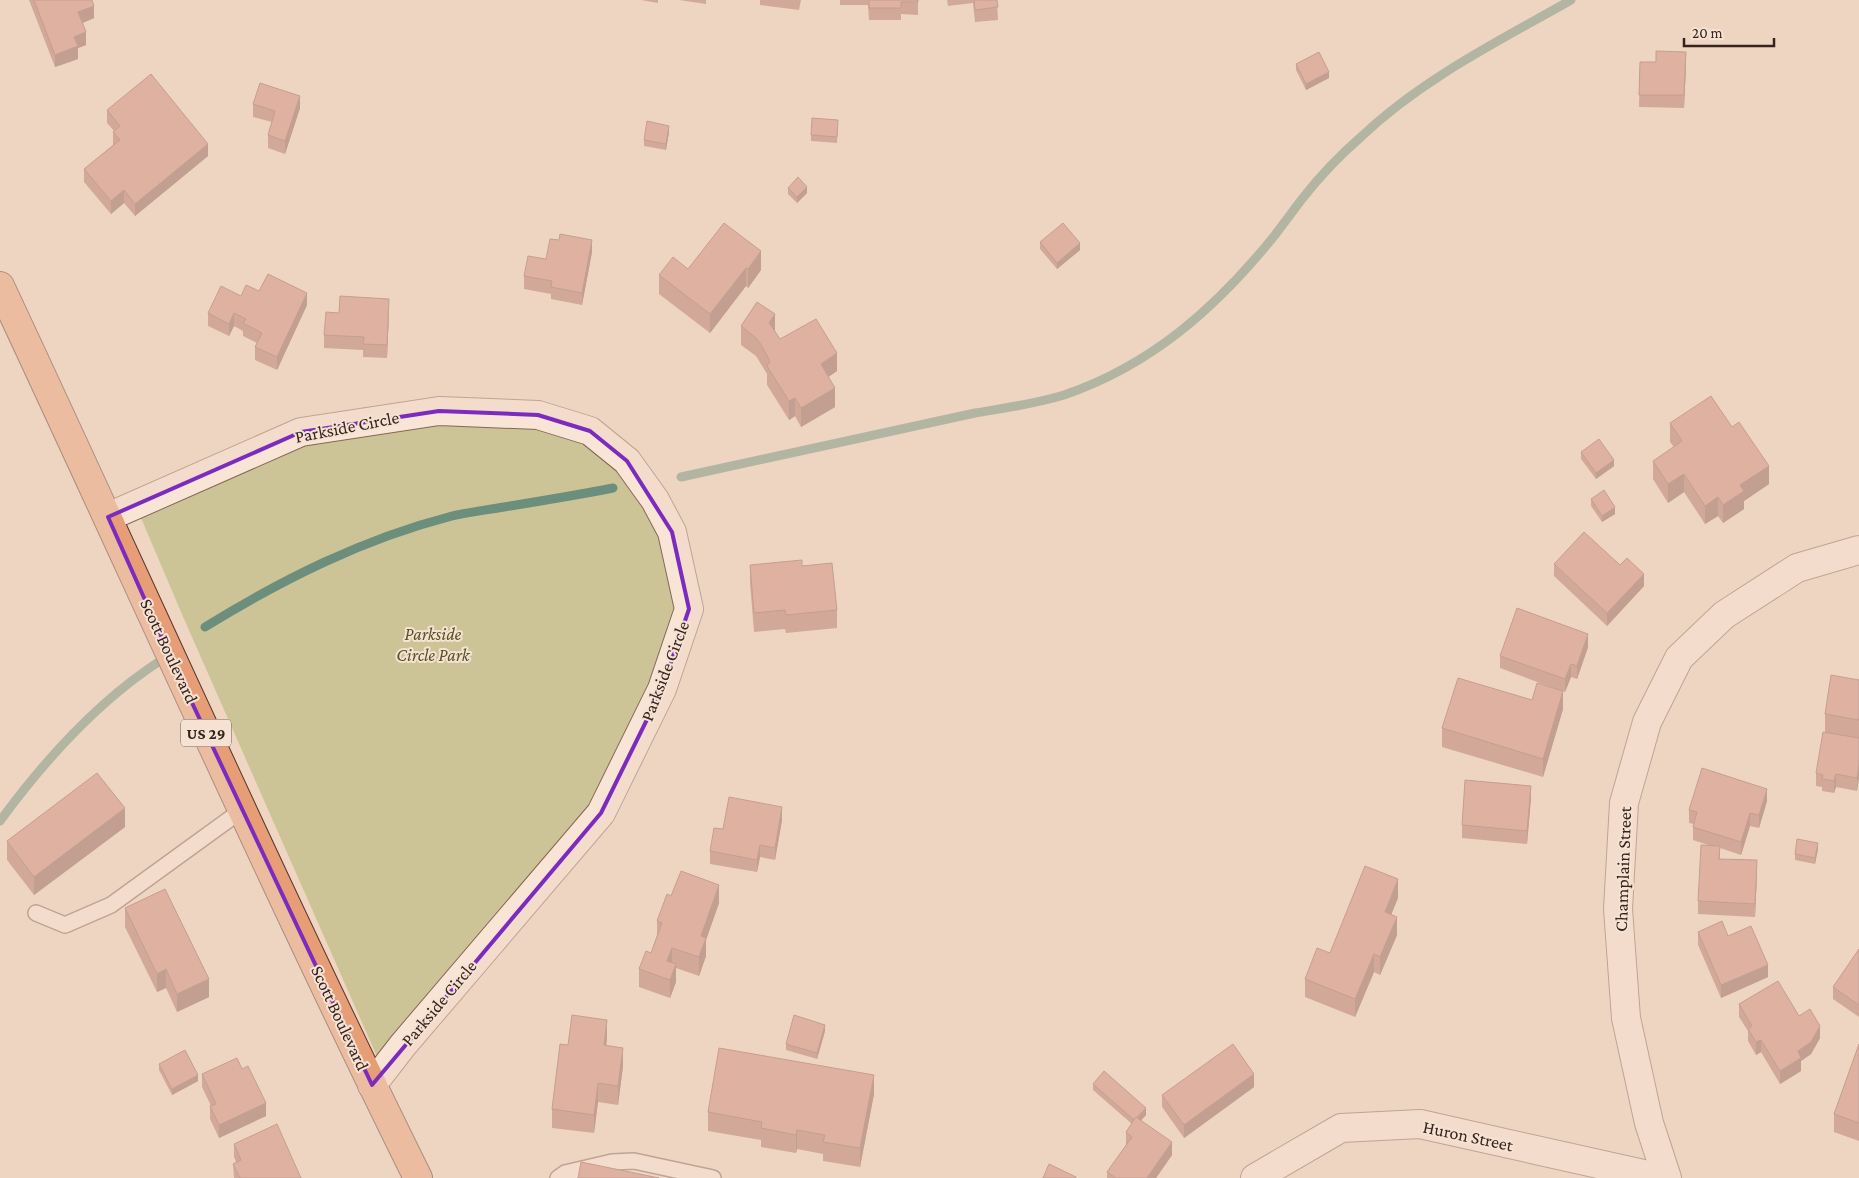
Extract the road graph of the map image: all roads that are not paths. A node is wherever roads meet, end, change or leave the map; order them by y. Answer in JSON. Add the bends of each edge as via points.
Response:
{"nodes":[{"id":1,"x":0,"y":286,"type":"edge"},
{"id":2,"x":108,"y":517,"type":"junction"},
{"id":3,"x":1859,"y":550,"type":"edge"},
{"id":4,"x":242,"y":810,"type":"junction"},
{"id":5,"x":36,"y":913,"type":"dead end"},
{"id":6,"x":372,"y":1085,"type":"junction"},
{"id":7,"x":418,"y":1178,"type":"edge"},
{"id":8,"x":558,"y":1178,"type":"edge"},
{"id":9,"x":713,"y":1178,"type":"edge"},
{"id":10,"x":1255,"y":1178,"type":"edge"},
{"id":11,"x":1661,"y":1178,"type":"edge"},
{"id":12,"x":1667,"y":1178,"type":"edge"}],
"edges":[{"from":1,"to":2,"type":"highway","name":"Scott Boulevard","number":"US 29"},
{"from":2,"to":4,"type":"highway","name":"Scott Boulevard","number":"US 29"},
{"from":2,"to":6,"type":"street","name":"Parkside Circle","via":[[301,432],[439,411],[538,415],[590,431],[627,461],[655,500],[672,532],[689,609],[662,689],[601,813]]},
{"from":3,"to":12,"type":"street","name":"Champlain Street","via":[[1797,568],[1724,615],[1679,658],[1647,722],[1624,803],[1618,909],[1626,1018],[1649,1123]]},
{"from":4,"to":5,"type":"lane","via":[[111,905],[66,925]]},
{"from":4,"to":6,"type":"highway","name":"Scott Boulevard","number":"US 29"},
{"from":6,"to":7,"type":"highway","name":"Scott Boulevard","number":"US 29"},
{"from":8,"to":9,"type":"lane","via":[[565,1173],[612,1162],[634,1161]]},
{"from":10,"to":11,"type":"street","name":"Huron Street","via":[[1341,1128],[1420,1124]]}]}
